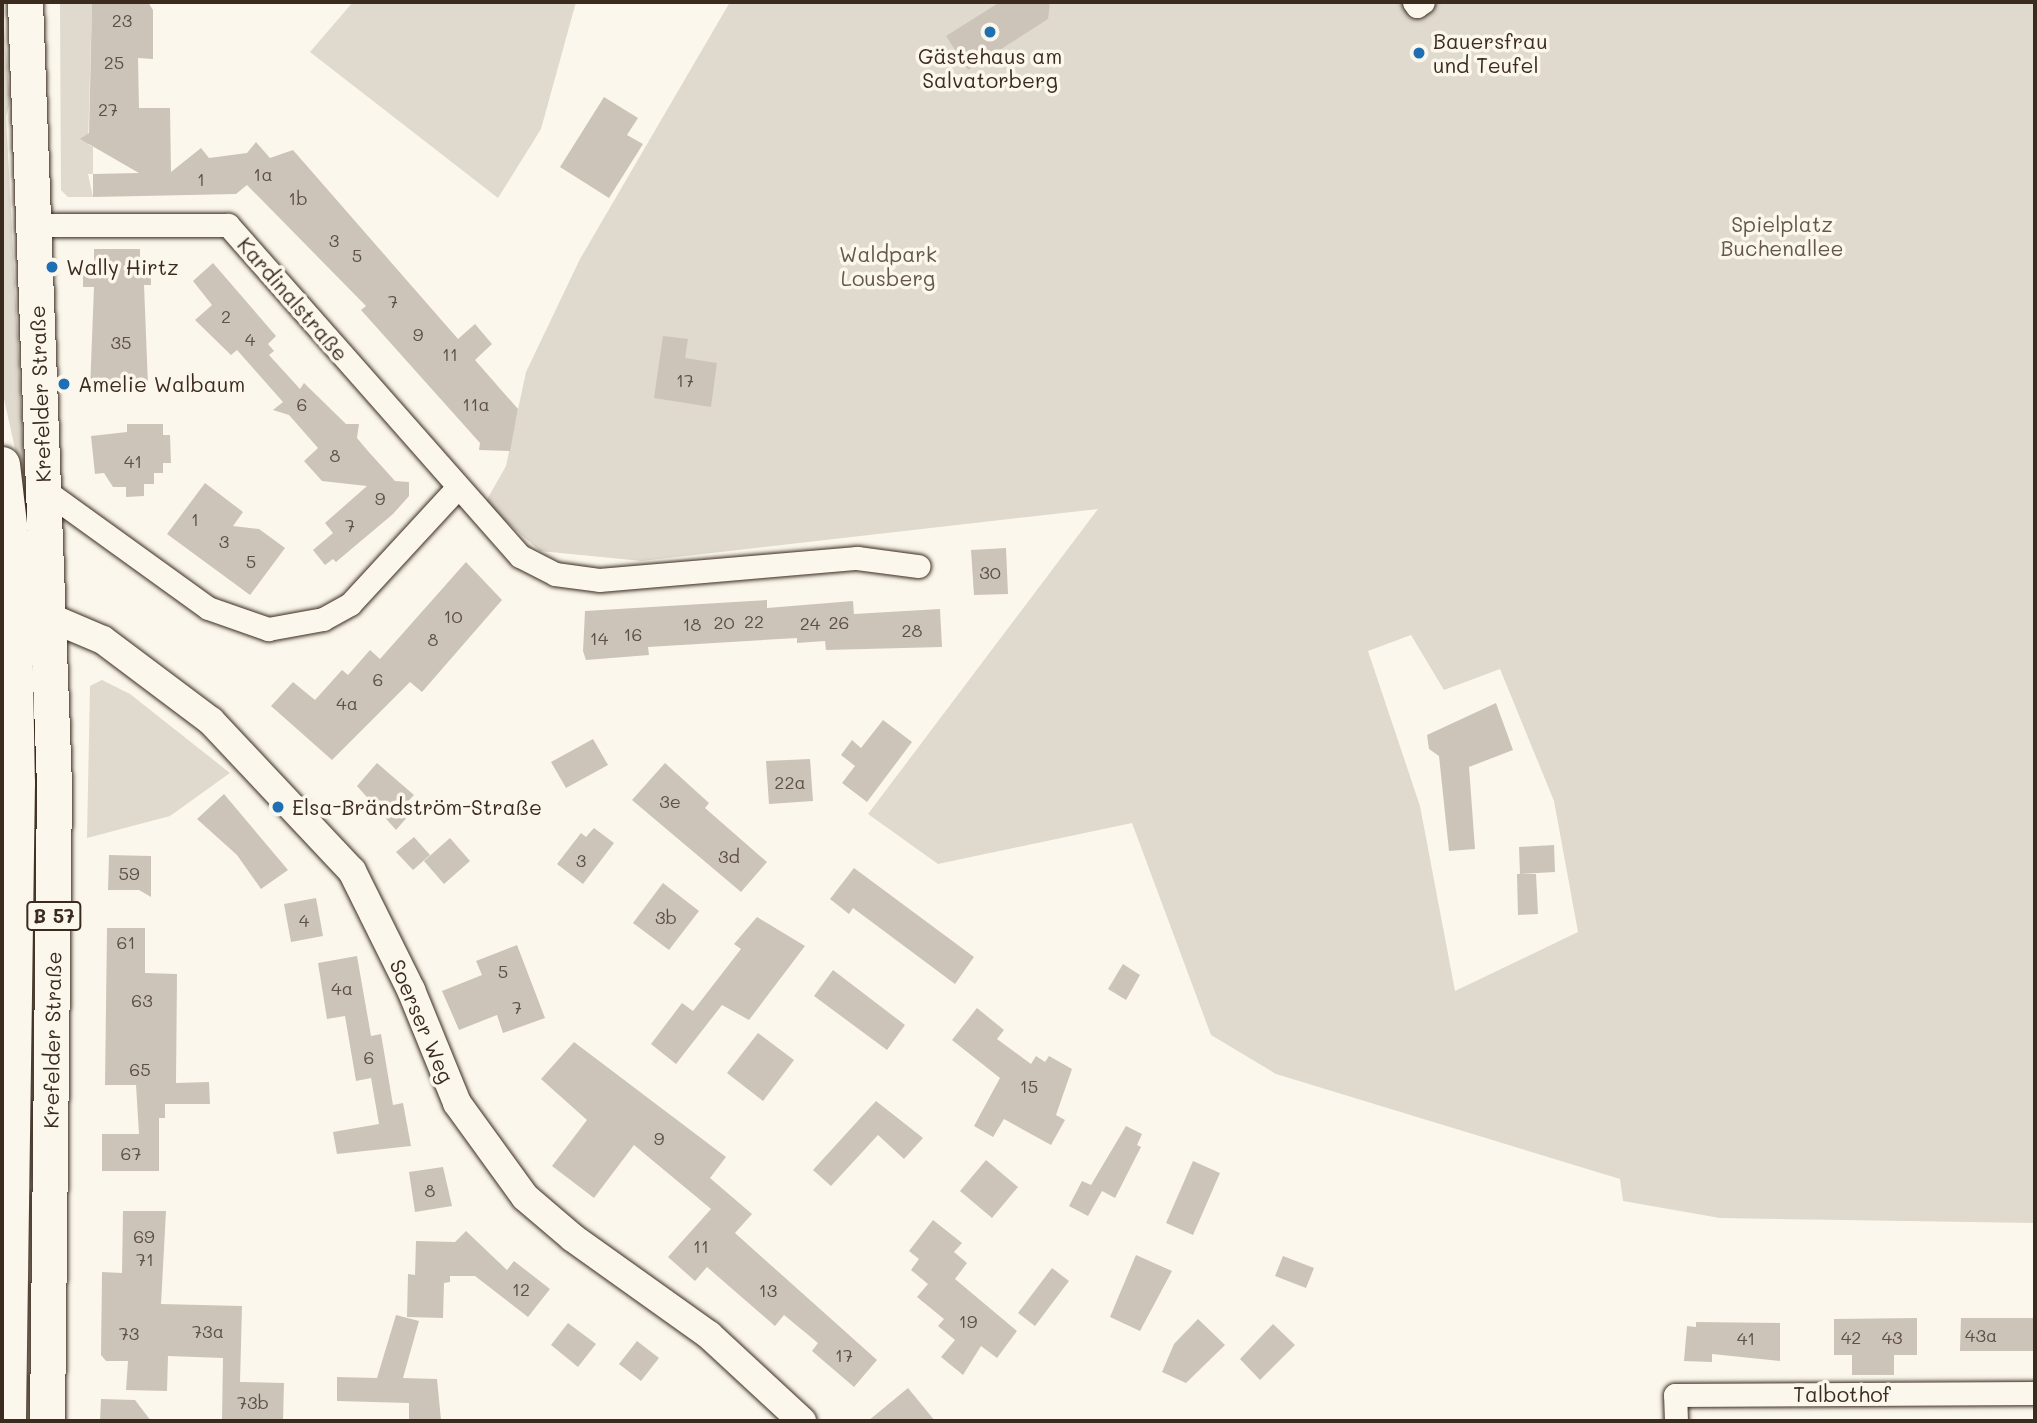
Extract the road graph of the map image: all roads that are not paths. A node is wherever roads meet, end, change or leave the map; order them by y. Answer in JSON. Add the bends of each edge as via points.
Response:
{"nodes":[{"id":1,"x":25,"y":2,"type":"edge"},
{"id":2,"x":34,"y":225,"type":"junction"},
{"id":3,"x":2,"y":464,"type":"edge"},
{"id":4,"x":458,"y":488,"type":"junction"},
{"id":5,"x":43,"y":489,"type":"junction"},
{"id":6,"x":13,"y":557,"type":"junction"},
{"id":7,"x":918,"y":566,"type":"dead end"},
{"id":8,"x":51,"y":618,"type":"junction"},
{"id":9,"x":49,"y":1215,"type":"junction"},
{"id":10,"x":6,"y":1217,"type":"edge"},
{"id":11,"x":2035,"y":1393,"type":"edge"},
{"id":12,"x":8,"y":1421,"type":"edge"},
{"id":13,"x":47,"y":1421,"type":"edge"},
{"id":14,"x":802,"y":1421,"type":"edge"},
{"id":15,"x":1676,"y":1421,"type":"edge"}],
"edges":[{"from":1,"to":2,"type":"main road","name":"Krefelder Straße","number":"B 57"},
{"from":2,"to":4,"type":"street","name":"Kardinalstraße","via":[[228,225]]},
{"from":2,"to":5,"type":"main road","name":"Krefelder Straße","number":"B 57"},
{"from":3,"to":6,"type":"main road","name":"Krefelder Straße","number":"B 57"},
{"from":4,"to":5,"type":"street","via":[[350,604],[323,619],[268,629],[243,625],[208,608]]},
{"from":4,"to":7,"type":"street","via":[[520,556],[555,574],[599,580],[857,558]]},
{"from":5,"to":8,"type":"main road","name":"Krefelder Straße","number":"B 57"},
{"from":6,"to":8,"type":"street","name":"Krefelder Straße"},
{"from":6,"to":10,"type":"main road","name":"Krefelder Straße","number":"B 57","via":[[17,782]]},
{"from":8,"to":9,"type":"main road","name":"Krefelder Straße","number":"B 57"},
{"from":8,"to":14,"type":"street","name":"Soerser Weg","via":[[103,640],[151,675],[217,726],[287,797],[352,871],[411,990],[457,1103],[502,1171],[573,1238],[709,1335]]},
{"from":9,"to":10,"type":"street"},
{"from":9,"to":13,"type":"main road","name":"Krefelder Straße","number":"B 57"},
{"from":10,"to":12,"type":"main road","name":"Krefelder Straße","number":"B 57"},
{"from":11,"to":15,"type":"street","name":"Talbothof","via":[[1675,1395]]}]}
